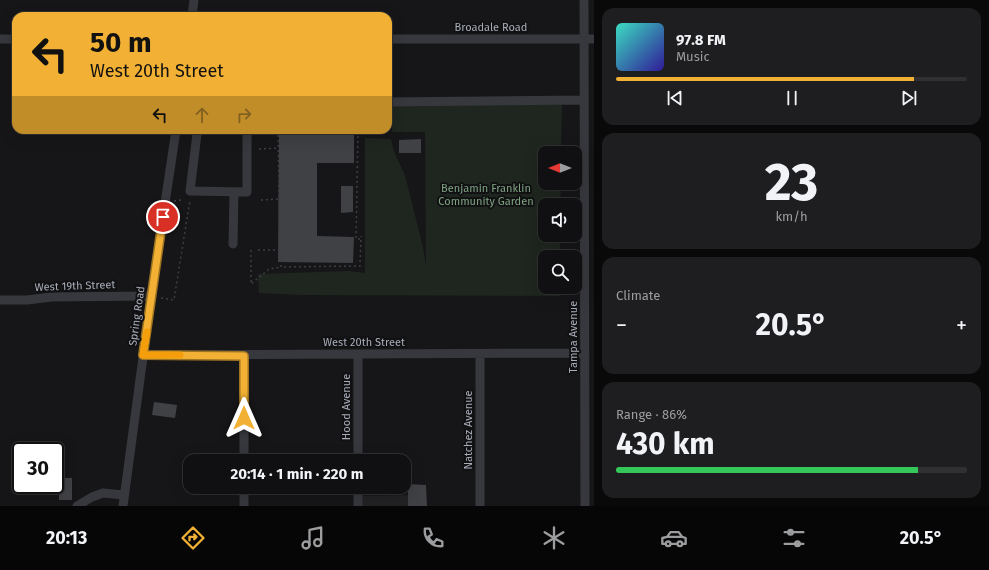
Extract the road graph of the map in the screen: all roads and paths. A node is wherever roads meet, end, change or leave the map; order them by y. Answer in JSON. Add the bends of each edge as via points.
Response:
{"nodes":[{"id":1,"x":194,"y":0,"type":"edge"},
{"id":2,"x":584,"y":0,"type":"edge"},
{"id":3,"x":192,"y":12,"type":"edge"},
{"id":4,"x":0,"y":39,"type":"edge"},
{"id":5,"x":12,"y":39,"type":"edge"},
{"id":6,"x":392,"y":39,"type":"edge"},
{"id":7,"x":584,"y":39,"type":"junction"},
{"id":8,"x":594,"y":39,"type":"edge"},
{"id":9,"x":584,"y":100,"type":"junction"},
{"id":10,"x":392,"y":102,"type":"edge"},
{"id":11,"x":175,"y":134,"type":"edge"},
{"id":12,"x":197,"y":134,"type":"edge"},
{"id":13,"x":247,"y":134,"type":"edge"},
{"id":14,"x":278,"y":134,"type":"edge"},
{"id":15,"x":358,"y":134,"type":"edge"},
{"id":16,"x":279,"y":148,"type":"junction"},
{"id":17,"x":259,"y":149,"type":"dead end"},
{"id":18,"x":234,"y":192,"type":"junction"},
{"id":19,"x":190,"y":199,"type":"dead end"},
{"id":20,"x":279,"y":199,"type":"junction"},
{"id":21,"x":181,"y":200,"type":"dead end"},
{"id":22,"x":261,"y":200,"type":"dead end"},
{"id":23,"x":174,"y":201,"type":"dead end"},
{"id":24,"x":361,"y":236,"type":"dead end"},
{"id":25,"x":361,"y":239,"type":"junction"},
{"id":26,"x":233,"y":244,"type":"dead end"},
{"id":27,"x":251,"y":250,"type":"dead end"},
{"id":28,"x":258,"y":250,"type":"dead end"},
{"id":29,"x":280,"y":250,"type":"junction"},
{"id":30,"x":280,"y":267,"type":"junction"},
{"id":31,"x":151,"y":296,"type":"junction"},
{"id":32,"x":161,"y":298,"type":"dead end"},
{"id":33,"x":0,"y":300,"type":"edge"},
{"id":34,"x":585,"y":353,"type":"junction"},
{"id":35,"x":358,"y":354,"type":"junction"},
{"id":36,"x":480,"y":354,"type":"junction"},
{"id":37,"x":143,"y":355,"type":"junction"},
{"id":38,"x":244,"y":356,"type":"junction"},
{"id":39,"x":244,"y":454,"type":"edge"},
{"id":40,"x":358,"y":454,"type":"edge"},
{"id":41,"x":244,"y":494,"type":"edge"},
{"id":42,"x":358,"y":494,"type":"edge"},
{"id":43,"x":124,"y":495,"type":"junction"},
{"id":44,"x":77,"y":506,"type":"edge"},
{"id":45,"x":123,"y":506,"type":"edge"},
{"id":46,"x":244,"y":506,"type":"edge"},
{"id":47,"x":358,"y":506,"type":"edge"},
{"id":48,"x":480,"y":506,"type":"edge"},
{"id":49,"x":585,"y":506,"type":"edge"}],
"edges":[{"from":1,"to":3,"type":"street"},
{"from":2,"to":7,"type":"street","name":"Tampa Avenue"},
{"from":4,"to":5,"type":"street"},
{"from":6,"to":7,"type":"street","name":"Broadale Road"},
{"from":7,"to":8,"type":"street","name":"Broadale Road"},
{"from":7,"to":9,"type":"street","name":"Tampa Avenue"},
{"from":9,"to":10,"type":"street"},
{"from":9,"to":34,"type":"street","name":"Tampa Avenue"},
{"from":11,"to":31,"type":"street","name":"Spring Road"},
{"from":12,"to":18,"type":"street","via":[[190,190]]},
{"from":13,"to":18,"type":"street","via":[[247,192]]},
{"from":14,"to":16,"type":"path"},
{"from":15,"to":25,"type":"path","via":[[356,239]]},
{"from":16,"to":17,"type":"path"},
{"from":16,"to":20,"type":"path"},
{"from":18,"to":26,"type":"street"},
{"from":19,"to":32,"type":"path","via":[[174,300]]},
{"from":20,"to":22,"type":"path"},
{"from":20,"to":29,"type":"path"},
{"from":21,"to":23,"type":"path"},
{"from":24,"to":25,"type":"path"},
{"from":25,"to":30,"type":"path","via":[[360,266]]},
{"from":27,"to":30,"type":"path","via":[[251,284],[269,269]]},
{"from":28,"to":29,"type":"path"},
{"from":29,"to":30,"type":"path"},
{"from":31,"to":33,"type":"street","name":"West 19th Street"},
{"from":31,"to":37,"type":"street","name":"Spring Road"},
{"from":34,"to":36,"type":"street","name":"West 20th Street"},
{"from":34,"to":49,"type":"street","name":"Tampa Avenue"},
{"from":35,"to":36,"type":"street","name":"West 20th Street"},
{"from":35,"to":38,"type":"street","name":"West 20th Street"},
{"from":35,"to":40,"type":"street","name":"Hood Avenue"},
{"from":36,"to":48,"type":"street","name":"Natchez Avenue"},
{"from":37,"to":38,"type":"street","name":"West 20th Street"},
{"from":37,"to":43,"type":"street","name":"Spring Road"},
{"from":38,"to":39,"type":"street"},
{"from":41,"to":46,"type":"street"},
{"from":42,"to":47,"type":"street"},
{"from":43,"to":44,"type":"street","via":[[103,493]]},
{"from":43,"to":45,"type":"street","name":"Spring Road"}]}
